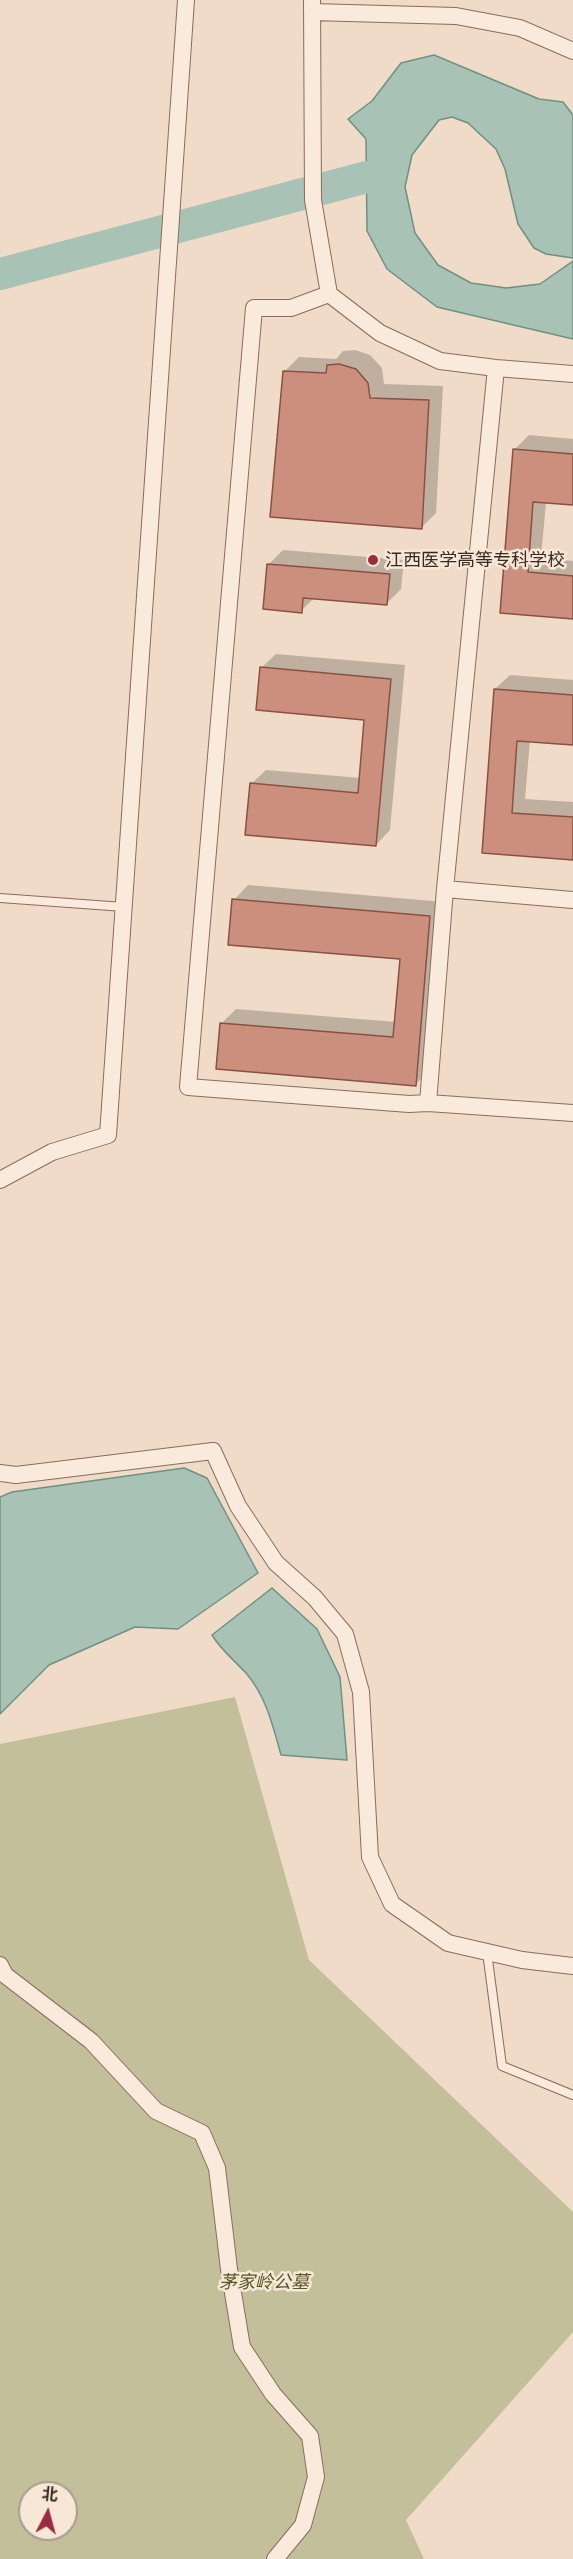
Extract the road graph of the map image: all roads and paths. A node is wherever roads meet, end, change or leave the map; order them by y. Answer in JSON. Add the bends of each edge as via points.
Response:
{"nodes":[{"id":1,"x":186,"y":0,"type":"edge"},
{"id":2,"x":312,"y":6,"type":"edge"},
{"id":3,"x":573,"y":51,"type":"edge"},
{"id":4,"x":329,"y":294,"type":"junction"},
{"id":5,"x":496,"y":368,"type":"junction"},
{"id":6,"x":573,"y":374,"type":"edge"},
{"id":7,"x":445,"y":889,"type":"junction"},
{"id":8,"x":0,"y":898,"type":"edge"},
{"id":9,"x":573,"y":900,"type":"edge"},
{"id":10,"x":124,"y":907,"type":"junction"},
{"id":11,"x":428,"y":1103,"type":"junction"},
{"id":12,"x":573,"y":1113,"type":"edge"},
{"id":13,"x":0,"y":1180,"type":"edge"},
{"id":14,"x":0,"y":1473,"type":"edge"},
{"id":15,"x":487,"y":1952,"type":"junction"},
{"id":16,"x":0,"y":1965,"type":"edge"},
{"id":17,"x":573,"y":1966,"type":"edge"},
{"id":18,"x":573,"y":2095,"type":"edge"},
{"id":19,"x":275,"y":2559,"type":"edge"}],
"edges":[{"from":1,"to":10,"type":"street"},
{"from":2,"to":3,"type":"street","via":[[456,16],[520,28]]},
{"from":2,"to":4,"type":"street","via":[[313,200]]},
{"from":4,"to":5,"type":"street","via":[[380,333],[441,361]]},
{"from":4,"to":11,"type":"street","via":[[291,308],[254,308],[188,1087]]},
{"from":5,"to":6,"type":"street"},
{"from":5,"to":7,"type":"street"},
{"from":7,"to":9,"type":"street"},
{"from":7,"to":11,"type":"street"},
{"from":8,"to":10,"type":"lane"},
{"from":10,"to":13,"type":"street","via":[[108,1135],[52,1152]]},
{"from":11,"to":12,"type":"street"},
{"from":14,"to":15,"type":"street","via":[[16,1475],[213,1451],[238,1506],[276,1563],[315,1598],[345,1634],[362,1692],[370,1857],[392,1904],[448,1943]]},
{"from":15,"to":17,"type":"street"},
{"from":15,"to":18,"type":"lane","via":[[502,2066]]},
{"from":16,"to":19,"type":"street","via":[[5,1975],[91,2041],[156,2111],[202,2133],[217,2168],[242,2347],[273,2394],[310,2436],[316,2477],[306,2516]]}]}
